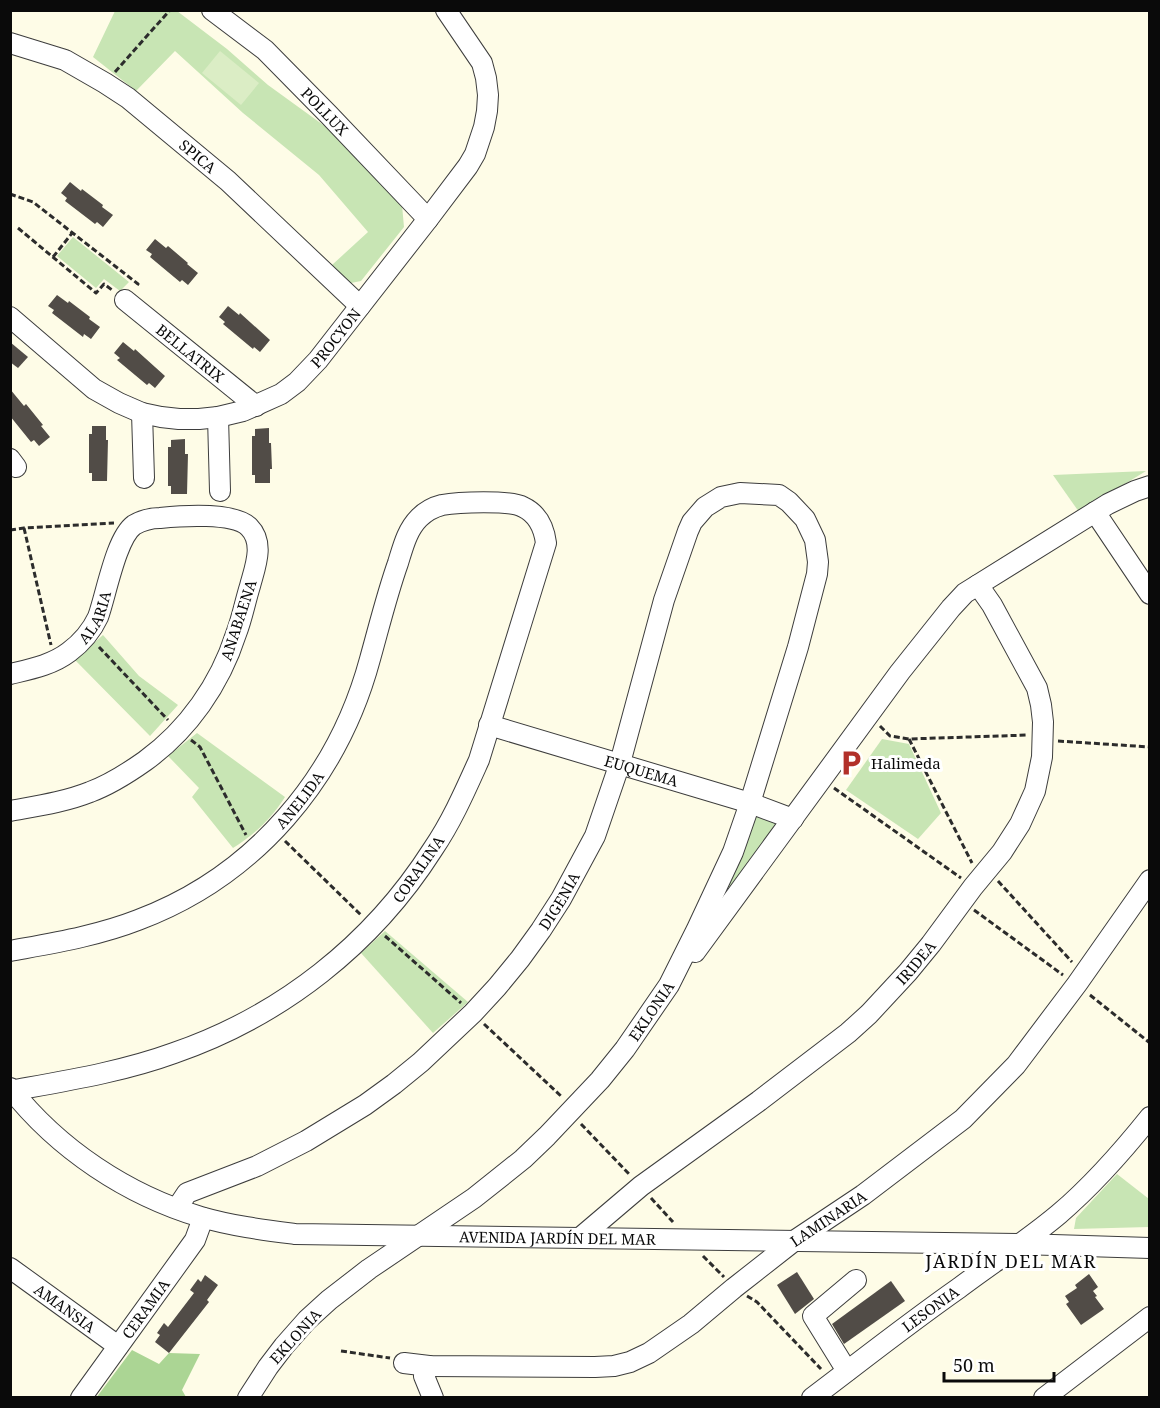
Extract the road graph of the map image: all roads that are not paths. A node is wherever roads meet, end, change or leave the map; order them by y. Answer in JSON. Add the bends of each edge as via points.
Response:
{"nodes":[{"id":1,"x":212,"y":10,"type":"edge"},
{"id":2,"x":446,"y":10,"type":"edge"},
{"id":3,"x":10,"y":43,"type":"edge"},
{"id":4,"x":428,"y":219,"type":"junction"},
{"id":5,"x":125,"y":300,"type":"road end"},
{"id":6,"x":360,"y":306,"type":"junction"},
{"id":7,"x":10,"y":317,"type":"edge"},
{"id":8,"x":255,"y":406,"type":"junction"},
{"id":9,"x":142,"y":413,"type":"junction"},
{"id":10,"x":218,"y":417,"type":"junction"},
{"id":11,"x":144,"y":478,"type":"dead end"},
{"id":12,"x":1149,"y":486,"type":"edge"},
{"id":13,"x":220,"y":491,"type":"dead end"},
{"id":14,"x":779,"y":495,"type":"joint"},
{"id":15,"x":443,"y":505,"type":"joint"},
{"id":16,"x":1095,"y":512,"type":"junction"},
{"id":17,"x":140,"y":522,"type":"joint"},
{"id":18,"x":978,"y":585,"type":"junction"},
{"id":19,"x":1149,"y":594,"type":"edge"},
{"id":20,"x":10,"y":674,"type":"edge"},
{"id":21,"x":489,"y":725,"type":"junction"},
{"id":22,"x":620,"y":763,"type":"junction"},
{"id":23,"x":750,"y":803,"type":"junction"},
{"id":24,"x":10,"y":811,"type":"edge"},
{"id":25,"x":793,"y":819,"type":"junction"},
{"id":26,"x":1149,"y":880,"type":"edge"},
{"id":27,"x":10,"y":951,"type":"edge"},
{"id":28,"x":669,"y":986,"type":"junction"},
{"id":29,"x":11,"y":1090,"type":"edge"},
{"id":30,"x":1149,"y":1117,"type":"edge"},
{"id":31,"x":177,"y":1208,"type":"junction"},
{"id":32,"x":204,"y":1218,"type":"junction"},
{"id":33,"x":360,"y":1234,"type":"junction"},
{"id":34,"x":418,"y":1236,"type":"junction"},
{"id":35,"x":581,"y":1237,"type":"junction"},
{"id":36,"x":794,"y":1241,"type":"junction"},
{"id":37,"x":1021,"y":1244,"type":"junction"},
{"id":38,"x":1149,"y":1248,"type":"edge"},
{"id":39,"x":10,"y":1268,"type":"edge"},
{"id":40,"x":369,"y":1269,"type":"junction"},
{"id":41,"x":856,"y":1280,"type":"dead end"},
{"id":42,"x":1149,"y":1317,"type":"edge"},
{"id":43,"x":118,"y":1346,"type":"junction"},
{"id":44,"x":404,"y":1363,"type":"road end"},
{"id":45,"x":429,"y":1366,"type":"junction"},
{"id":46,"x":840,"y":1376,"type":"junction"},
{"id":47,"x":81,"y":1398,"type":"edge"},
{"id":48,"x":248,"y":1398,"type":"edge"},
{"id":49,"x":433,"y":1398,"type":"edge"},
{"id":50,"x":812,"y":1398,"type":"edge"},
{"id":51,"x":1044,"y":1398,"type":"edge"}],
"edges":[{"from":1,"to":4,"type":"street","name":"POLLUX","via":[[265,50]]},
{"from":2,"to":4,"type":"street","name":"PROCYON","via":[[482,63],[487,111],[475,154]]},
{"from":3,"to":6,"type":"street","name":"SPICA","via":[[65,60],[149,115],[228,181]]},
{"from":4,"to":6,"type":"street","name":"PROCYON"},
{"from":5,"to":8,"type":"street","name":"BELLATRIX"},
{"from":6,"to":8,"type":"street","name":"PROCYON","via":[[297,382]]},
{"from":7,"to":9,"type":"street","name":"PROCYON","via":[[94,389]]},
{"from":8,"to":10,"type":"street","name":"PROCYON"},
{"from":9,"to":10,"type":"street","name":"PROCYON","via":[[179,419]]},
{"from":9,"to":11,"type":"street"},
{"from":10,"to":13,"type":"street"},
{"from":12,"to":16,"type":"street"},
{"from":14,"to":22,"type":"street","name":"DIGENIA","via":[[731,494],[705,507],[692,522],[664,600]]},
{"from":14,"to":23,"type":"street","name":"EKLONIA","via":[[798,510],[811,529],[818,551],[818,573]]},
{"from":15,"to":21,"type":"street","name":"CORALINA","via":[[511,502],[531,511],[545,534],[546,543]]},
{"from":15,"to":27,"type":"street","name":"ANELIDA","via":[[418,519],[407,535],[366,675],[347,723],[322,770],[274,831],[208,885],[158,912],[97,933]]},
{"from":16,"to":18,"type":"street"},
{"from":16,"to":19,"type":"street"},
{"from":17,"to":20,"type":"street","name":"ALARIA","via":[[126,535],[97,618],[78,644],[54,661]]},
{"from":17,"to":24,"type":"street","name":"ANABAENA","via":[[218,517],[242,522],[254,533],[257,557],[237,634],[224,665],[192,716],[146,760],[89,792]]},
{"from":18,"to":25,"type":"street","via":[[951,608],[900,672]]},
{"from":18,"to":35,"type":"street","name":"IRIDEA","via":[[1037,688],[1043,722],[1042,757],[1035,791],[1020,824],[976,895],[869,1014],[759,1101],[641,1186]]},
{"from":21,"to":22,"type":"street","name":"EUQUEMA"},
{"from":21,"to":29,"type":"street","name":"CORALINA","via":[[466,791],[434,849],[374,926],[330,967],[264,1012],[192,1047],[144,1063]]},
{"from":22,"to":23,"type":"street","name":"EUQUEMA"},
{"from":22,"to":31,"type":"street","name":"DIGENIA","via":[[595,836],[561,900],[520,959],[473,1013],[421,1062],[365,1105],[257,1166],[187,1193]]},
{"from":23,"to":25,"type":"street","name":"EUQUEMA"},
{"from":23,"to":28,"type":"street","name":"EKLONIA","via":[[733,852]]},
{"from":25,"to":28,"type":"street"},
{"from":26,"to":36,"type":"street","name":"LAMINARIA","via":[[1081,980],[1016,1065],[963,1119],[863,1195]]},
{"from":28,"to":34,"type":"street","name":"EKLONIA","via":[[625,1049],[570,1113],[498,1180]]},
{"from":29,"to":31,"type":"street","name":"AVENIDA JARDÍN DEL MAR","via":[[53,1135],[83,1159],[123,1184]]},
{"from":30,"to":37,"type":"street","name":"LESONIA","via":[[1088,1187]]},
{"from":31,"to":32,"type":"street","name":"AVENIDA JARDÍN DEL MAR"},
{"from":32,"to":33,"type":"street","name":"AVENIDA JARDÍN DEL MAR","via":[[296,1234]]},
{"from":32,"to":43,"type":"street","name":"CERAMIA","via":[[195,1240]]},
{"from":33,"to":34,"type":"street","name":"AVENIDA JARDÍN DEL MAR"},
{"from":33,"to":40,"type":"street","via":[[371,1251]]},
{"from":34,"to":35,"type":"street","name":"AVENIDA JARDÍN DEL MAR"},
{"from":34,"to":40,"type":"street","name":"EKLONIA"},
{"from":35,"to":36,"type":"street","name":"AVENIDA JARDÍN DEL MAR"},
{"from":36,"to":37,"type":"street","name":"AVENIDA JARDÍN DEL MAR"},
{"from":36,"to":45,"type":"street","name":"LAMINARIA","via":[[691,1323],[630,1362],[595,1367]]},
{"from":37,"to":38,"type":"street","name":"AVENIDA JARDÍN DEL MAR"},
{"from":37,"to":46,"type":"street","name":"LESONIA"},
{"from":39,"to":43,"type":"street","name":"AMANSIA"},
{"from":40,"to":48,"type":"street","name":"EKLONIA","via":[[307,1320]]},
{"from":41,"to":46,"type":"street","via":[[813,1316]]},
{"from":42,"to":51,"type":"street"},
{"from":43,"to":47,"type":"street","name":"CERAMIA"},
{"from":44,"to":45,"type":"street","name":"LAMINARIA"},
{"from":45,"to":49,"type":"street","via":[[424,1376]]},
{"from":46,"to":50,"type":"street","name":"LESONIA"}]}
